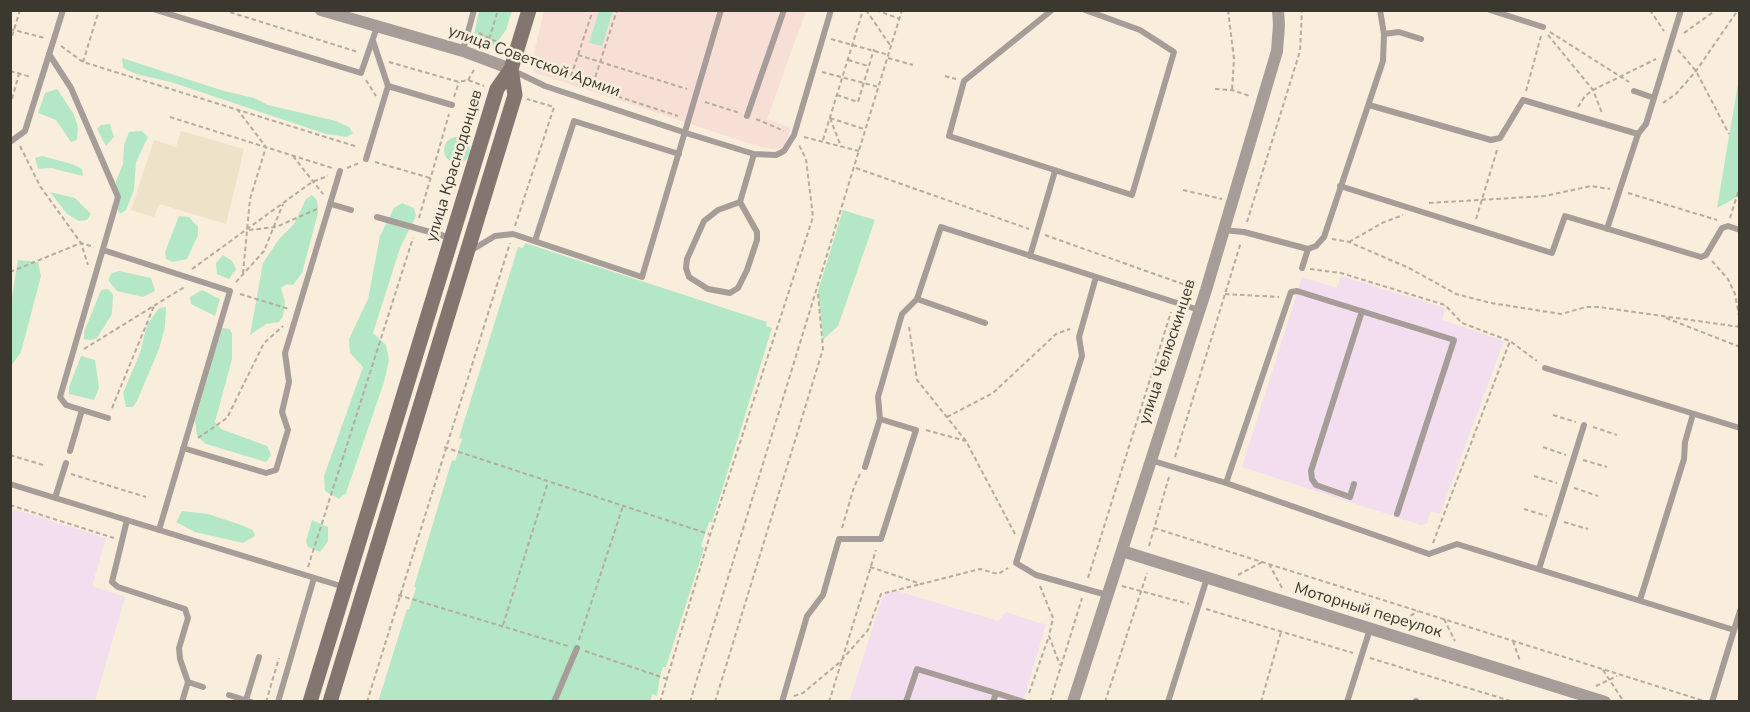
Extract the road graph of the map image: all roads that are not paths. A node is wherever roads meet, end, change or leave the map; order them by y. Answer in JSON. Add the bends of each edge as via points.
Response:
{"nodes":[{"id":1,"x":63,"y":10,"type":"edge"},
{"id":2,"x":156,"y":10,"type":"edge"},
{"id":3,"x":474,"y":10,"type":"edge"},
{"id":4,"x":529,"y":10,"type":"edge"},
{"id":5,"x":721,"y":10,"type":"edge"},
{"id":6,"x":784,"y":10,"type":"edge"},
{"id":7,"x":831,"y":10,"type":"edge"},
{"id":8,"x":1052,"y":10,"type":"edge"},
{"id":9,"x":1084,"y":10,"type":"edge"},
{"id":10,"x":1278,"y":10,"type":"edge"},
{"id":11,"x":1380,"y":10,"type":"edge"},
{"id":12,"x":1490,"y":10,"type":"edge"},
{"id":13,"x":1681,"y":10,"type":"edge"},
{"id":14,"x":328,"y":11,"type":"edge"},
{"id":15,"x":377,"y":26,"type":"junction"},
{"id":16,"x":1543,"y":27,"type":"road end"},
{"id":17,"x":1384,"y":34,"type":"junction"},
{"id":18,"x":1421,"y":39,"type":"dead end"},
{"id":19,"x":372,"y":40,"type":"junction"},
{"id":20,"x":463,"y":51,"type":"junction"},
{"id":21,"x":49,"y":54,"type":"junction"},
{"id":22,"x":511,"y":69,"type":"junction"},
{"id":23,"x":388,"y":86,"type":"junction"},
{"id":24,"x":1634,"y":91,"type":"road end"},
{"id":25,"x":1654,"y":98,"type":"junction"},
{"id":26,"x":452,"y":105,"type":"road end"},
{"id":27,"x":1369,"y":105,"type":"junction"},
{"id":28,"x":747,"y":116,"type":"dead end"},
{"id":29,"x":686,"y":133,"type":"junction"},
{"id":30,"x":1638,"y":134,"type":"junction"},
{"id":31,"x":13,"y":140,"type":"edge"},
{"id":32,"x":679,"y":154,"type":"junction"},
{"id":33,"x":754,"y":154,"type":"junction"},
{"id":34,"x":366,"y":159,"type":"road end"},
{"id":35,"x":340,"y":171,"type":"road end"},
{"id":36,"x":1055,"y":171,"type":"junction"},
{"id":37,"x":1340,"y":186,"type":"junction"},
{"id":38,"x":740,"y":202,"type":"junction"},
{"id":39,"x":331,"y":204,"type":"junction"},
{"id":40,"x":351,"y":210,"type":"dead end"},
{"id":41,"x":377,"y":217,"type":"dead end"},
{"id":42,"x":1607,"y":229,"type":"junction"},
{"id":43,"x":1222,"y":230,"type":"junction"},
{"id":44,"x":1740,"y":230,"type":"edge"},
{"id":45,"x":451,"y":238,"type":"junction"},
{"id":46,"x":536,"y":241,"type":"junction"},
{"id":47,"x":1308,"y":249,"type":"junction"},
{"id":48,"x":103,"y":250,"type":"junction"},
{"id":49,"x":467,"y":253,"type":"junction"},
{"id":50,"x":1030,"y":256,"type":"junction"},
{"id":51,"x":1302,"y":268,"type":"road end"},
{"id":52,"x":1096,"y":277,"type":"junction"},
{"id":53,"x":917,"y":299,"type":"junction"},
{"id":54,"x":1199,"y":310,"type":"junction"},
{"id":55,"x":1362,"y":311,"type":"junction"},
{"id":56,"x":985,"y":323,"type":"dead end"},
{"id":57,"x":1545,"y":368,"type":"road end"},
{"id":58,"x":82,"y":410,"type":"junction"},
{"id":59,"x":1693,"y":414,"type":"junction"},
{"id":60,"x":108,"y":418,"type":"road end"},
{"id":61,"x":880,"y":419,"type":"junction"},
{"id":62,"x":1584,"y":425,"type":"dead end"},
{"id":63,"x":1739,"y":427,"type":"edge"},
{"id":64,"x":183,"y":448,"type":"junction"},
{"id":65,"x":70,"y":451,"type":"dead end"},
{"id":66,"x":1150,"y":460,"type":"junction"},
{"id":67,"x":66,"y":463,"type":"dead end"},
{"id":68,"x":865,"y":467,"type":"road end"},
{"id":69,"x":1226,"y":483,"type":"junction"},
{"id":70,"x":10,"y":484,"type":"edge"},
{"id":71,"x":1354,"y":484,"type":"dead end"},
{"id":72,"x":55,"y":498,"type":"junction"},
{"id":73,"x":1397,"y":514,"type":"dead end"},
{"id":74,"x":127,"y":520,"type":"junction"},
{"id":75,"x":159,"y":530,"type":"junction"},
{"id":76,"x":1122,"y":551,"type":"junction"},
{"id":77,"x":1539,"y":569,"type":"junction"},
{"id":78,"x":314,"y":578,"type":"junction"},
{"id":79,"x":1207,"y":578,"type":"junction"},
{"id":80,"x":345,"y":588,"type":"junction"},
{"id":81,"x":1109,"y":589,"type":"junction"},
{"id":82,"x":1640,"y":600,"type":"junction"},
{"id":83,"x":1740,"y":611,"type":"edge"},
{"id":84,"x":1370,"y":629,"type":"junction"},
{"id":85,"x":1734,"y":630,"type":"junction"},
{"id":86,"x":577,"y":648,"type":"road end"},
{"id":87,"x":259,"y":657,"type":"dead end"},
{"id":88,"x":188,"y":682,"type":"junction"},
{"id":89,"x":203,"y":687,"type":"dead end"},
{"id":90,"x":996,"y":693,"type":"junction"},
{"id":91,"x":229,"y":695,"type":"dead end"},
{"id":92,"x":249,"y":701,"type":"edge"},
{"id":93,"x":782,"y":701,"type":"edge"},
{"id":94,"x":183,"y":702,"type":"edge"},
{"id":95,"x":278,"y":702,"type":"edge"},
{"id":96,"x":310,"y":702,"type":"edge"},
{"id":97,"x":330,"y":702,"type":"edge"},
{"id":98,"x":554,"y":702,"type":"edge"},
{"id":99,"x":906,"y":702,"type":"edge"},
{"id":100,"x":993,"y":702,"type":"edge"},
{"id":101,"x":1025,"y":702,"type":"edge"},
{"id":102,"x":1073,"y":702,"type":"edge"},
{"id":103,"x":1168,"y":702,"type":"edge"},
{"id":104,"x":1347,"y":702,"type":"edge"},
{"id":105,"x":1605,"y":702,"type":"edge"},
{"id":106,"x":1712,"y":702,"type":"edge"}],
"edges":[{"from":1,"to":21,"type":"lane"},
{"from":2,"to":19,"type":"lane","via":[[362,73]]},
{"from":3,"to":20,"type":"lane"},
{"from":4,"to":22,"type":"main road"},
{"from":5,"to":29,"type":"lane"},
{"from":6,"to":28,"type":"lane"},
{"from":7,"to":33,"type":"lane","via":[[794,135],[784,152]]},
{"from":8,"to":36,"type":"lane","via":[[964,81],[949,136]]},
{"from":9,"to":36,"type":"lane","via":[[1140,30],[1174,52],[1132,195]]},
{"from":10,"to":43,"type":"street","name":"улица Челюскинцев","via":[[1277,51]]},
{"from":11,"to":17,"type":"lane"},
{"from":12,"to":16,"type":"lane"},
{"from":13,"to":25,"type":"lane"},
{"from":14,"to":15,"type":"street","name":"улица Советской Армии"},
{"from":15,"to":19,"type":"lane"},
{"from":15,"to":20,"type":"street","name":"улица Советской Армии"},
{"from":17,"to":18,"type":"lane","via":[[1399,32]]},
{"from":17,"to":27,"type":"lane","via":[[1383,60]]},
{"from":19,"to":23,"type":"lane"},
{"from":20,"to":22,"type":"street","name":"улица Советской Армии"},
{"from":21,"to":31,"type":"lane","via":[[25,131]]},
{"from":21,"to":48,"type":"lane","via":[[71,88],[118,197]]},
{"from":22,"to":29,"type":"lane","name":"улица Советской Армии","via":[[544,86]]},
{"from":22,"to":45,"type":"main road","name":"улица Краснодонцев","via":[[497,89]]},
{"from":22,"to":49,"type":"main road","via":[[515,95]]},
{"from":23,"to":26,"type":"lane"},
{"from":23,"to":34,"type":"lane"},
{"from":24,"to":25,"type":"lane"},
{"from":25,"to":30,"type":"lane","via":[[1646,124]]},
{"from":27,"to":30,"type":"lane","via":[[1491,140],[1500,138],[1523,100]]},
{"from":27,"to":37,"type":"lane"},
{"from":29,"to":32,"type":"lane"},
{"from":29,"to":33,"type":"lane","name":"улица Советской Армии"},
{"from":30,"to":42,"type":"lane"},
{"from":32,"to":46,"type":"lane","via":[[574,121]]},
{"from":32,"to":46,"type":"lane","via":[[642,277]]},
{"from":33,"to":38,"type":"lane"},
{"from":35,"to":39,"type":"lane"},
{"from":36,"to":50,"type":"lane"},
{"from":37,"to":42,"type":"lane","via":[[1552,253],[1565,216]]},
{"from":37,"to":47,"type":"lane","via":[[1324,237]]},
{"from":38,"to":38,"type":"lane","via":[[704,220],[687,259],[689,277],[708,289],[730,293],[738,288],[747,270],[758,240]]},
{"from":39,"to":40,"type":"lane"},
{"from":39,"to":64,"type":"lane","via":[[285,353],[289,382],[282,412],[288,430],[276,470],[266,473]]},
{"from":41,"to":45,"type":"lane"},
{"from":42,"to":44,"type":"lane","via":[[1701,257],[1722,228]]},
{"from":43,"to":47,"type":"lane"},
{"from":43,"to":54,"type":"street","name":"улица Челюскинцев"},
{"from":45,"to":80,"type":"main road","name":"улица Краснодонцев"},
{"from":46,"to":49,"type":"lane","via":[[513,234],[495,236]]},
{"from":47,"to":51,"type":"lane"},
{"from":48,"to":58,"type":"lane","via":[[60,397],[66,405]]},
{"from":48,"to":64,"type":"lane","via":[[230,291]]},
{"from":49,"to":97,"type":"main road"},
{"from":50,"to":52,"type":"lane"},
{"from":50,"to":53,"type":"lane","via":[[941,226]]},
{"from":52,"to":54,"type":"lane"},
{"from":52,"to":81,"type":"lane","via":[[1079,337],[1082,356],[1016,564],[1036,576],[1084,590]]},
{"from":53,"to":56,"type":"lane"},
{"from":53,"to":61,"type":"lane","via":[[902,315],[878,397]]},
{"from":54,"to":66,"type":"street","name":"улица Челюскинцев"},
{"from":55,"to":69,"type":"lane","via":[[1291,292]]},
{"from":55,"to":71,"type":"lane","via":[[1311,471],[1316,485],[1350,497]]},
{"from":55,"to":73,"type":"lane","via":[[1454,340]]},
{"from":57,"to":59,"type":"lane"},
{"from":58,"to":60,"type":"lane"},
{"from":58,"to":65,"type":"lane"},
{"from":59,"to":63,"type":"lane"},
{"from":59,"to":82,"type":"lane","via":[[1684,459]]},
{"from":61,"to":68,"type":"lane"},
{"from":61,"to":93,"type":"lane","via":[[916,430],[881,539],[839,539],[823,595],[807,616]]},
{"from":62,"to":77,"type":"lane"},
{"from":64,"to":75,"type":"lane"},
{"from":66,"to":69,"type":"lane"},
{"from":66,"to":76,"type":"street","name":"улица Челюскинцев"},
{"from":67,"to":72,"type":"lane"},
{"from":69,"to":77,"type":"lane","via":[[1429,554],[1457,544]]},
{"from":70,"to":72,"type":"lane"},
{"from":72,"to":74,"type":"lane"},
{"from":74,"to":75,"type":"lane"},
{"from":74,"to":88,"type":"lane","via":[[111,576],[114,585],[180,606],[188,613],[179,648]]},
{"from":75,"to":78,"type":"lane"},
{"from":76,"to":79,"type":"street","name":"Моторный переулок"},
{"from":76,"to":81,"type":"street","name":"улица Челюскинцев"},
{"from":77,"to":82,"type":"lane"},
{"from":78,"to":80,"type":"lane"},
{"from":78,"to":95,"type":"lane"},
{"from":79,"to":84,"type":"street","name":"Моторный переулок"},
{"from":79,"to":103,"type":"lane"},
{"from":80,"to":96,"type":"main road","name":"улица Краснодонцев"},
{"from":81,"to":102,"type":"street","name":"улица Челюскинцев"},
{"from":82,"to":85,"type":"lane"},
{"from":83,"to":85,"type":"lane"},
{"from":84,"to":104,"type":"lane"},
{"from":84,"to":105,"type":"street","name":"Моторный переулок"},
{"from":85,"to":106,"type":"lane"},
{"from":86,"to":98,"type":"lane"},
{"from":87,"to":92,"type":"lane"},
{"from":88,"to":89,"type":"lane"},
{"from":88,"to":94,"type":"lane"},
{"from":90,"to":99,"type":"lane","via":[[916,669]]},
{"from":90,"to":100,"type":"lane"},
{"from":90,"to":101,"type":"lane"},
{"from":91,"to":92,"type":"lane"}]}
